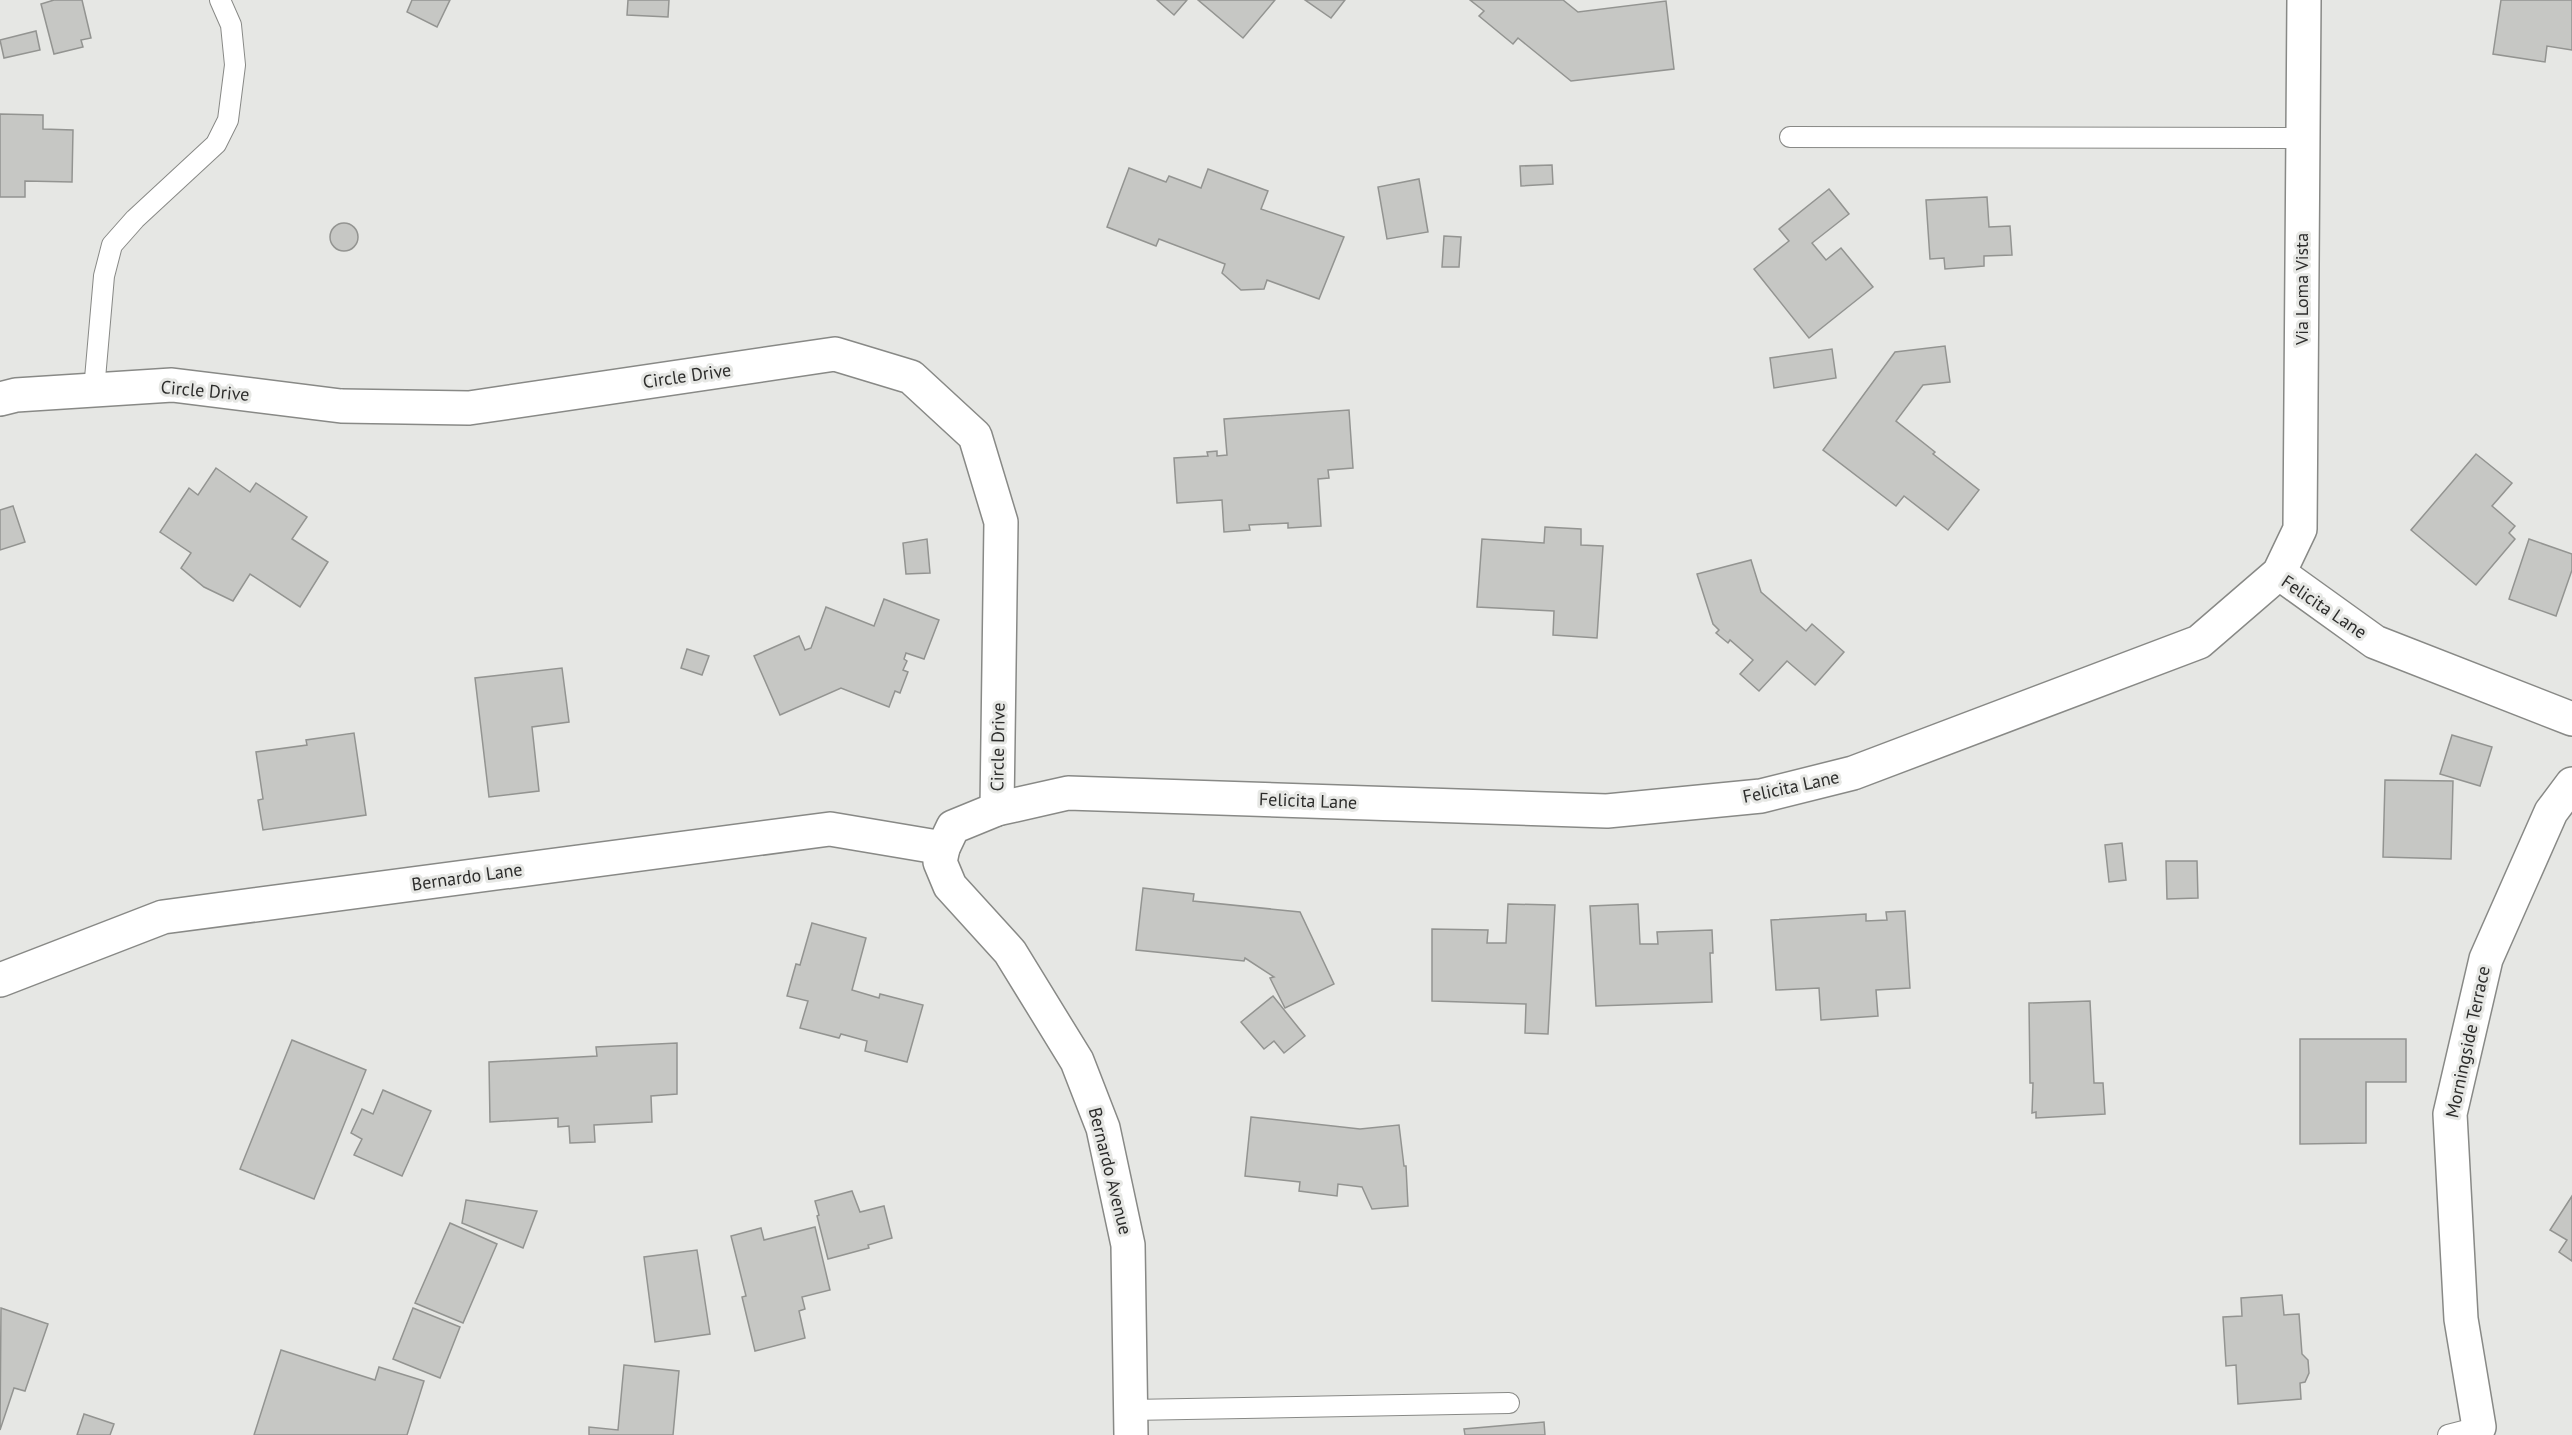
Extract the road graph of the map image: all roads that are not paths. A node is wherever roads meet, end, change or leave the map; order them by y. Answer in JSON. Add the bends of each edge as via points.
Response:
{"nodes":[{"id":1,"x":220,"y":0,"type":"edge"},
{"id":2,"x":2304,"y":0,"type":"edge"},
{"id":3,"x":1790,"y":137,"type":"dead end"},
{"id":4,"x":2303,"y":138,"type":"junction"},
{"id":5,"x":94,"y":390,"type":"junction"},
{"id":6,"x":0,"y":399,"type":"edge"},
{"id":7,"x":2279,"y":573,"type":"junction"},
{"id":8,"x":2572,"y":719,"type":"edge"},
{"id":9,"x":2572,"y":784,"type":"edge"},
{"id":10,"x":997,"y":809,"type":"junction"},
{"id":11,"x":943,"y":848,"type":"junction"},
{"id":12,"x":0,"y":980,"type":"edge"},
{"id":13,"x":1509,"y":1403,"type":"dead end"},
{"id":14,"x":1130,"y":1423,"type":"edge"},
{"id":15,"x":2479,"y":1427,"type":"joint"},
{"id":16,"x":2448,"y":1435,"type":"edge"}],
"edges":[{"from":1,"to":5,"type":"lane","via":[[231,25],[235,65],[228,120],[216,144],[112,245],[104,276]]},
{"from":2,"to":4,"type":"street","name":"Via Loma Vista"},
{"from":3,"to":4,"type":"lane"},
{"from":4,"to":7,"type":"street","name":"Via Loma Vista","via":[[2300,528]]},
{"from":5,"to":6,"type":"street","name":"Circle Drive"},
{"from":5,"to":10,"type":"street","name":"Circle Drive","via":[[172,385],[341,406],[469,408],[835,354],[911,377],[975,436],[1000,522]]},
{"from":7,"to":8,"type":"street","name":"Felicita Lane","via":[[2375,642]]},
{"from":7,"to":10,"type":"street","name":"Felicita Lane","via":[[2199,642],[1853,773],[1761,796],[1606,811],[1068,793]]},
{"from":9,"to":15,"type":"street","name":"Morningside Terrace","via":[[2551,812],[2486,959],[2450,1114],[2461,1319]]},
{"from":10,"to":11,"type":"street","name":"Felicita Lane","via":[[953,827]]},
{"from":11,"to":12,"type":"street","name":"Bernardo Lane","via":[[830,829],[163,917]]},
{"from":11,"to":14,"type":"street","name":"Bernardo Avenue","via":[[940,862],[950,886],[1011,952],[1077,1061],[1103,1128],[1128,1245]]},
{"from":13,"to":14,"type":"lane"},
{"from":15,"to":16,"type":"lane"}]}
